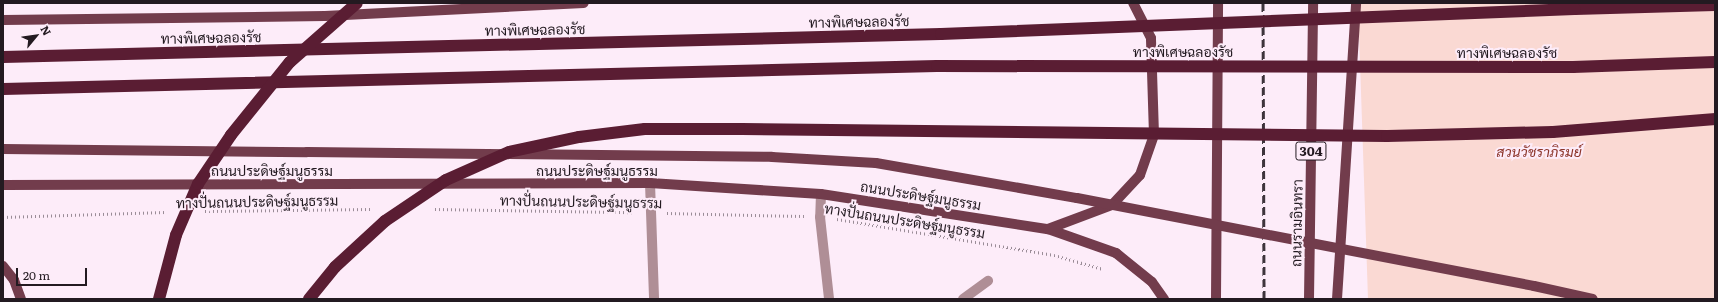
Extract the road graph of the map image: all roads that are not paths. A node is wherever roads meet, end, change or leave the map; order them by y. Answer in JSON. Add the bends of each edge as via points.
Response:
{"nodes":[{"id":1,"x":357,"y":3,"type":"edge"},
{"id":2,"x":584,"y":3,"type":"edge"},
{"id":3,"x":1133,"y":3,"type":"edge"},
{"id":4,"x":1218,"y":3,"type":"edge"},
{"id":5,"x":1313,"y":3,"type":"edge"},
{"id":6,"x":1356,"y":3,"type":"edge"},
{"id":7,"x":1715,"y":6,"type":"edge"},
{"id":8,"x":3,"y":20,"type":"edge"},
{"id":9,"x":3,"y":57,"type":"edge"},
{"id":10,"x":1715,"y":62,"type":"edge"},
{"id":11,"x":3,"y":89,"type":"edge"},
{"id":12,"x":1715,"y":119,"type":"edge"},
{"id":13,"x":3,"y":149,"type":"edge"},
{"id":14,"x":650,"y":183,"type":"junction"},
{"id":15,"x":3,"y":185,"type":"edge"},
{"id":16,"x":822,"y":194,"type":"junction"},
{"id":17,"x":1048,"y":229,"type":"junction"},
{"id":18,"x":3,"y":266,"type":"edge"},
{"id":19,"x":988,"y":281,"type":"dead end"},
{"id":20,"x":21,"y":299,"type":"edge"},
{"id":21,"x":159,"y":299,"type":"edge"},
{"id":22,"x":309,"y":299,"type":"edge"},
{"id":23,"x":654,"y":299,"type":"edge"},
{"id":24,"x":828,"y":299,"type":"edge"},
{"id":25,"x":963,"y":299,"type":"edge"},
{"id":26,"x":1164,"y":299,"type":"edge"},
{"id":27,"x":1216,"y":299,"type":"edge"},
{"id":28,"x":1309,"y":299,"type":"edge"},
{"id":29,"x":1337,"y":299,"type":"edge"},
{"id":30,"x":1593,"y":299,"type":"edge"}],
"edges":[{"from":1,"to":21,"type":"highway","bridge":true,"via":[[290,62],[231,135],[198,184],[176,235]]},
{"from":2,"to":8,"type":"main road","via":[[325,16]]},
{"from":3,"to":17,"type":"main road","via":[[1151,38],[1154,135],[1140,175],[1112,205]]},
{"from":4,"to":27,"type":"main road"},
{"from":5,"to":28,"type":"main road","name":"ถนนรามอินทรา","number":"304"},
{"from":6,"to":29,"type":"main road"},
{"from":7,"to":9,"type":"highway","name":"ทางพิเศษฉลองรัช","bridge":true,"via":[[941,34]]},
{"from":10,"to":11,"type":"highway","name":"ทางพิเศษฉลองรัช","bridge":true,"via":[[1573,67],[937,66]]},
{"from":12,"to":22,"type":"highway","bridge":true,"via":[[1553,132],[1387,136],[646,129],[579,137],[509,152],[446,180],[385,222],[335,267]]},
{"from":13,"to":30,"type":"main road","bridge":true,"via":[[772,157],[876,163],[1077,198]]},
{"from":14,"to":15,"type":"main road","name":"ถนนประดิษฐ์มนูธรรม"},
{"from":14,"to":16,"type":"main road","name":"ถนนประดิษฐ์มนูธรรม"},
{"from":14,"to":23,"type":"street"},
{"from":16,"to":17,"type":"main road","name":"ถนนประดิษฐ์มนูธรรม"},
{"from":16,"to":24,"type":"street","via":[[820,217]]},
{"from":17,"to":26,"type":"main road","name":"ถนนประดิษฐ์มนูธรรม","via":[[1116,253],[1152,282]]},
{"from":18,"to":20,"type":"main road","via":[[14,280]]},
{"from":19,"to":25,"type":"street"}]}
